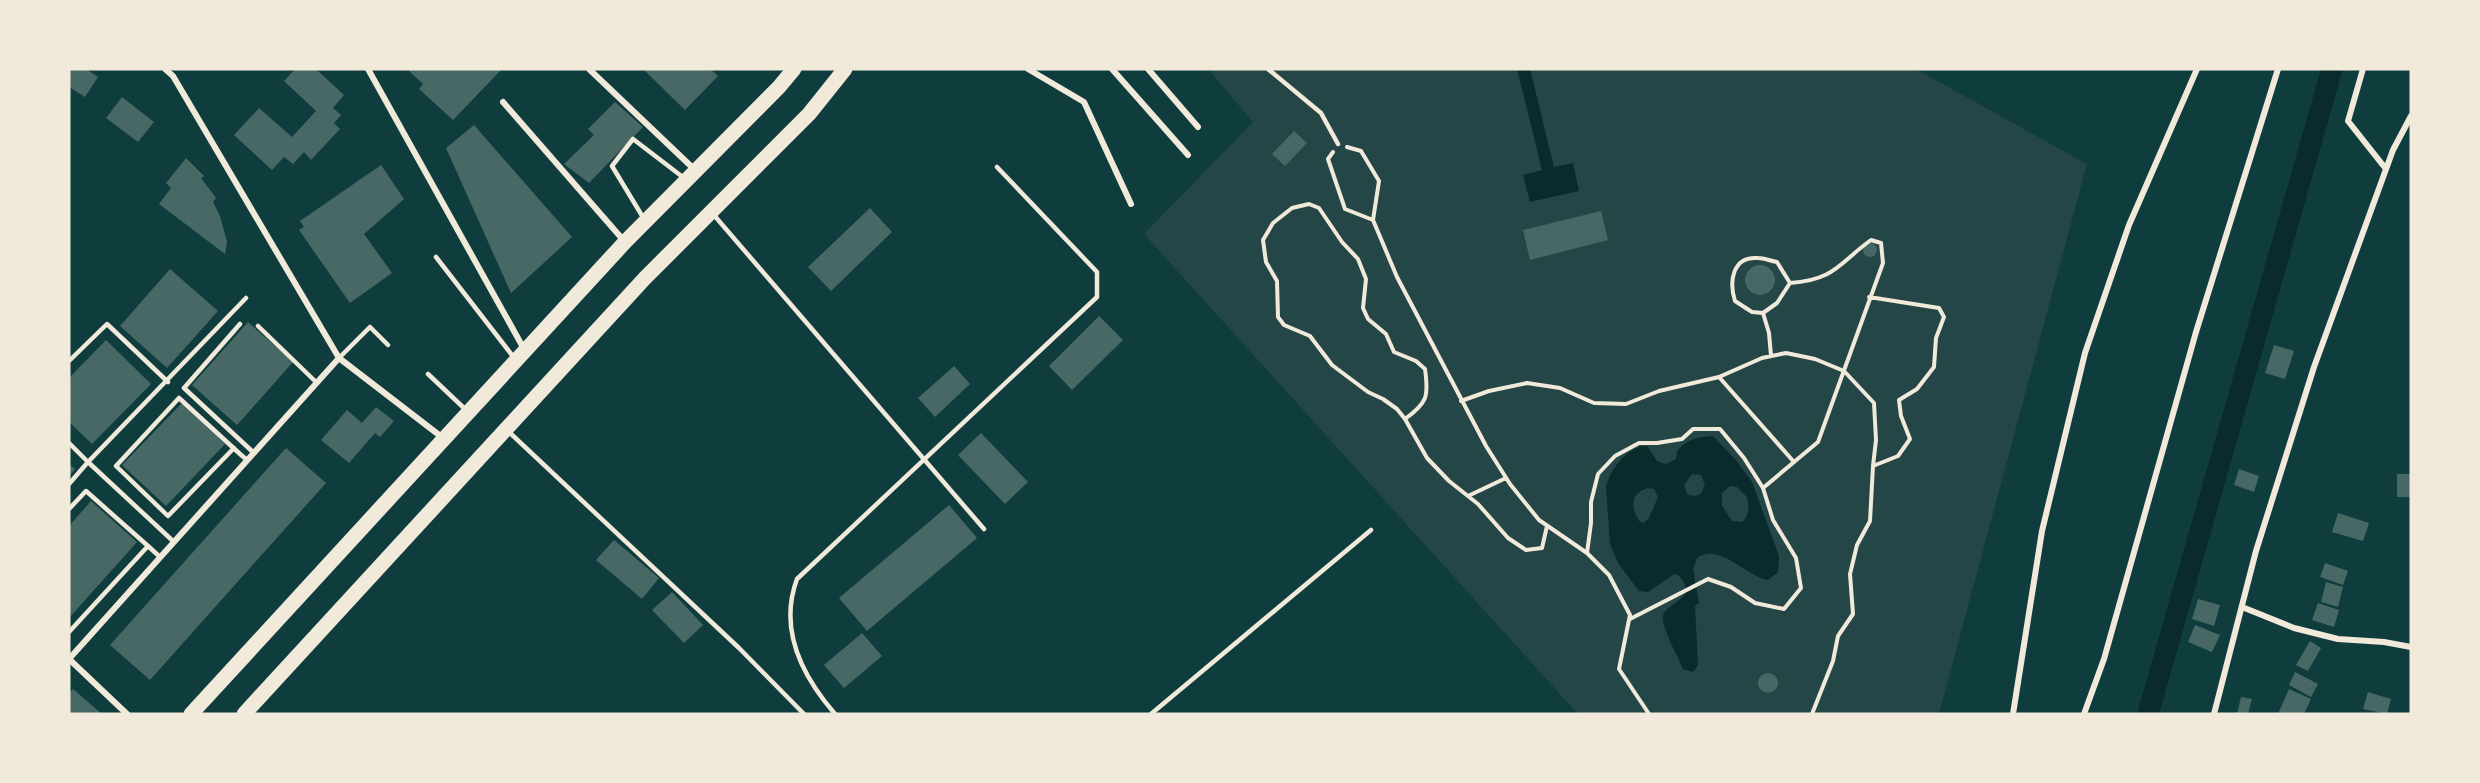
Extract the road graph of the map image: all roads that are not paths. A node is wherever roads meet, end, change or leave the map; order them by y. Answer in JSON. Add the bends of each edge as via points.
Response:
{"nodes":[{"id":1,"x":165,"y":69,"type":"edge"},
{"id":2,"x":179,"y":69,"type":"edge"},
{"id":3,"x":368,"y":69,"type":"edge"},
{"id":4,"x":589,"y":69,"type":"edge"},
{"id":5,"x":794,"y":69,"type":"edge"},
{"id":6,"x":845,"y":69,"type":"edge"},
{"id":7,"x":1028,"y":69,"type":"edge"},
{"id":8,"x":1112,"y":69,"type":"edge"},
{"id":9,"x":1148,"y":69,"type":"edge"},
{"id":10,"x":1268,"y":69,"type":"edge"},
{"id":11,"x":2197,"y":69,"type":"edge"},
{"id":12,"x":2278,"y":69,"type":"edge"},
{"id":13,"x":2363,"y":69,"type":"edge"},
{"id":14,"x":173,"y":76,"type":"junction"},
{"id":15,"x":503,"y":102,"type":"dead end"},
{"id":16,"x":2411,"y":117,"type":"edge"},
{"id":17,"x":1198,"y":127,"type":"dead end"},
{"id":18,"x":1338,"y":144,"type":"road end"},
{"id":19,"x":1188,"y":155,"type":"dead end"},
{"id":20,"x":997,"y":167,"type":"dead end"},
{"id":21,"x":2386,"y":169,"type":"junction"},
{"id":22,"x":691,"y":176,"type":"junction"},
{"id":23,"x":1131,"y":204,"type":"dead end"},
{"id":24,"x":711,"y":212,"type":"junction"},
{"id":25,"x":646,"y":221,"type":"junction"},
{"id":26,"x":625,"y":242,"type":"junction"},
{"id":27,"x":436,"y":257,"type":"dead end"},
{"id":28,"x":246,"y":298,"type":"dead end"},
{"id":29,"x":240,"y":324,"type":"dead end"},
{"id":30,"x":258,"y":326,"type":"dead end"},
{"id":31,"x":388,"y":345,"type":"dead end"},
{"id":32,"x":520,"y":355,"type":"junction"},
{"id":33,"x":339,"y":358,"type":"junction"},
{"id":34,"x":69,"y":361,"type":"edge"},
{"id":35,"x":428,"y":374,"type":"dead end"},
{"id":36,"x":168,"y":381,"type":"junction"},
{"id":37,"x":317,"y":383,"type":"junction"},
{"id":38,"x":468,"y":412,"type":"junction"},
{"id":39,"x":506,"y":429,"type":"junction"},
{"id":40,"x":444,"y":438,"type":"junction"},
{"id":41,"x":69,"y":443,"type":"edge"},
{"id":42,"x":234,"y":448,"type":"junction"},
{"id":43,"x":254,"y":453,"type":"junction"},
{"id":44,"x":247,"y":460,"type":"junction"},
{"id":45,"x":924,"y":460,"type":"junction"},
{"id":46,"x":88,"y":462,"type":"junction"},
{"id":47,"x":133,"y":483,"type":"junction"},
{"id":48,"x":69,"y":484,"type":"edge"},
{"id":49,"x":123,"y":494,"type":"junction"},
{"id":50,"x":69,"y":509,"type":"edge"},
{"id":51,"x":984,"y":529,"type":"dead end"},
{"id":52,"x":1371,"y":530,"type":"dead end"},
{"id":53,"x":174,"y":542,"type":"junction"},
{"id":54,"x":148,"y":546,"type":"junction"},
{"id":55,"x":160,"y":557,"type":"junction"},
{"id":56,"x":2242,"y":606,"type":"junction"},
{"id":57,"x":69,"y":632,"type":"edge"},
{"id":58,"x":2411,"y":647,"type":"edge"},
{"id":59,"x":69,"y":659,"type":"edge"},
{"id":60,"x":127,"y":714,"type":"edge"},
{"id":61,"x":190,"y":714,"type":"edge"},
{"id":62,"x":244,"y":714,"type":"edge"},
{"id":63,"x":804,"y":714,"type":"edge"},
{"id":64,"x":835,"y":714,"type":"edge"},
{"id":65,"x":1151,"y":714,"type":"edge"},
{"id":66,"x":2013,"y":714,"type":"edge"},
{"id":67,"x":2084,"y":714,"type":"edge"},
{"id":68,"x":2214,"y":714,"type":"edge"}],
"edges":[{"from":1,"to":14,"type":"street"},
{"from":2,"to":14,"type":"street"},
{"from":3,"to":32,"type":"street"},
{"from":4,"to":22,"type":"street"},
{"from":5,"to":22,"type":"main road"},
{"from":6,"to":24,"type":"main road","via":[[809,114]]},
{"from":7,"to":23,"type":"street","via":[[1084,102]]},
{"from":8,"to":19,"type":"street"},
{"from":9,"to":17,"type":"street"},
{"from":10,"to":18,"type":"lane","via":[[1321,113]]},
{"from":11,"to":66,"type":"street","via":[[2129,225],[2085,353],[2042,531]]},
{"from":12,"to":67,"type":"street","via":[[2196,332],[2104,659]]},
{"from":13,"to":21,"type":"street","via":[[2348,121]]},
{"from":14,"to":33,"type":"street"},
{"from":15,"to":26,"type":"street"},
{"from":16,"to":21,"type":"street"},
{"from":20,"to":45,"type":"lane","via":[[1097,272],[1097,297]]},
{"from":21,"to":56,"type":"street","via":[[2314,367]]},
{"from":22,"to":25,"type":"main road"},
{"from":22,"to":25,"type":"lane","via":[[633,139],[612,166]]},
{"from":24,"to":39,"type":"main road"},
{"from":24,"to":45,"type":"lane"},
{"from":25,"to":26,"type":"main road"},
{"from":26,"to":32,"type":"main road"},
{"from":27,"to":32,"type":"lane"},
{"from":28,"to":36,"type":"lane"},
{"from":29,"to":43,"type":"lane","via":[[184,388]]},
{"from":30,"to":37,"type":"lane"},
{"from":31,"to":33,"type":"lane","via":[[370,327]]},
{"from":32,"to":38,"type":"main road"},
{"from":33,"to":37,"type":"street"},
{"from":33,"to":40,"type":"street"},
{"from":34,"to":36,"type":"lane","via":[[106,324]]},
{"from":35,"to":38,"type":"lane"},
{"from":36,"to":46,"type":"lane"},
{"from":37,"to":43,"type":"street"},
{"from":38,"to":40,"type":"main road"},
{"from":39,"to":62,"type":"main road"},
{"from":39,"to":63,"type":"lane"},
{"from":40,"to":61,"type":"main road"},
{"from":41,"to":46,"type":"lane"},
{"from":42,"to":44,"type":"lane"},
{"from":42,"to":47,"type":"lane","via":[[168,516]]},
{"from":42,"to":47,"type":"lane","via":[[179,398],[116,466]]},
{"from":43,"to":44,"type":"street"},
{"from":44,"to":53,"type":"street"},
{"from":45,"to":51,"type":"lane"},
{"from":45,"to":64,"type":"lane","via":[[805,569],[790,596],[794,649],[816,693]]},
{"from":46,"to":48,"type":"lane"},
{"from":46,"to":49,"type":"lane"},
{"from":47,"to":49,"type":"lane"},
{"from":49,"to":53,"type":"lane"},
{"from":50,"to":54,"type":"lane","via":[[86,491]]},
{"from":52,"to":65,"type":"lane"},
{"from":53,"to":55,"type":"street"},
{"from":54,"to":55,"type":"lane"},
{"from":54,"to":57,"type":"lane"},
{"from":55,"to":59,"type":"street"},
{"from":56,"to":58,"type":"street","via":[[2294,628],[2338,639]]},
{"from":56,"to":68,"type":"street"},
{"from":59,"to":60,"type":"street"}]}
